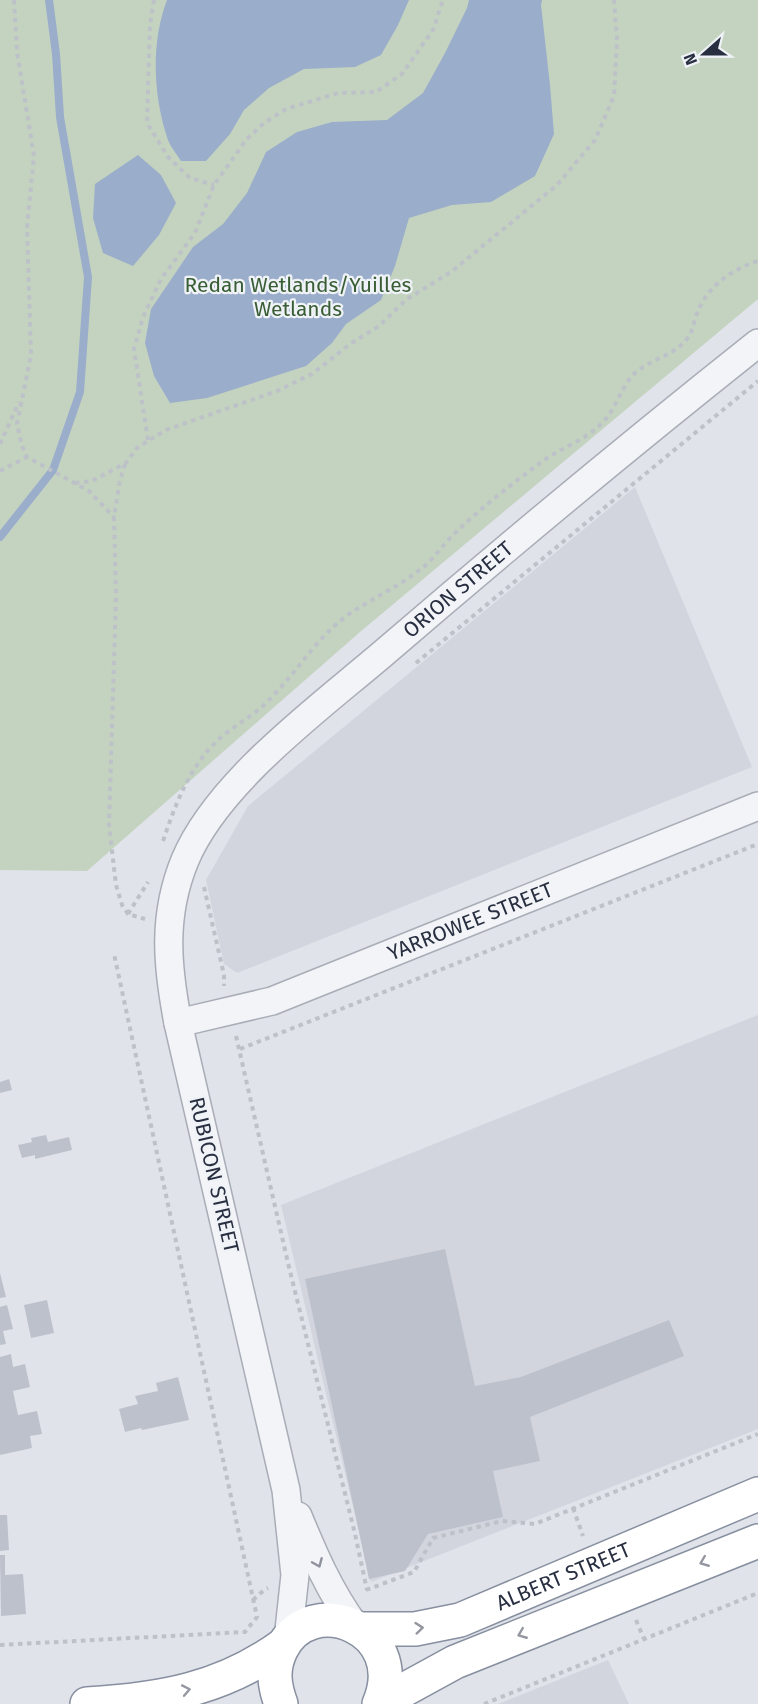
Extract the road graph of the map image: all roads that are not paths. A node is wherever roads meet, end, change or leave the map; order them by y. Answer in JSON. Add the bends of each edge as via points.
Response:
{"nodes":[{"id":1,"x":758,"y":343,"type":"edge"},
{"id":2,"x":758,"y":806,"type":"edge"},
{"id":3,"x":194,"y":870,"type":"joint"},
{"id":4,"x":178,"y":1023,"type":"junction"},
{"id":5,"x":286,"y":1490,"type":"junction"},
{"id":6,"x":758,"y":1494,"type":"edge"},
{"id":7,"x":758,"y":1541,"type":"edge"},
{"id":8,"x":358,"y":1628,"type":"junction"},
{"id":9,"x":286,"y":1642,"type":"junction"},
{"id":10,"x":380,"y":1703,"type":"edge"},
{"id":11,"x":87,"y":1704,"type":"edge"},
{"id":12,"x":281,"y":1704,"type":"edge"}],
"edges":[{"from":1,"to":3,"type":"street","name":"ORION STREET","via":[[447,599],[255,765],[218,808]]},
{"from":2,"to":4,"type":"street","name":"YARROWEE STREET","via":[[272,1001]]},
{"from":3,"to":4,"type":"street","name":"RUBICON STREET","via":[[170,905],[168,963]]},
{"from":4,"to":5,"type":"street","name":"RUBICON STREET"},
{"from":5,"to":8,"type":"street","name":"RUBICON STREET","one_way":true,"via":[[323,1575]]},
{"from":5,"to":9,"type":"street","name":"RUBICON STREET","via":[[295,1575]]},
{"from":8,"to":6,"type":"highway","name":"ALBERT STREET","one_way":true,"via":[[415,1629],[460,1620]]},
{"from":7,"to":10,"type":"highway","name":"ALBERT STREET","one_way":true,"via":[[455,1662]]},
{"from":8,"to":9,"type":"highway","name":"ALBERT STREET","via":[[334,1621],[313,1623],[299,1629]]},
{"from":8,"to":10,"type":"highway","via":[[383,1657],[386,1680]]},
{"from":11,"to":9,"type":"highway","name":"ALBERT STREET","one_way":true,"via":[[127,1702],[214,1684],[255,1665]]},
{"from":9,"to":12,"type":"highway","via":[[276,1660],[274,1675]]}]}
